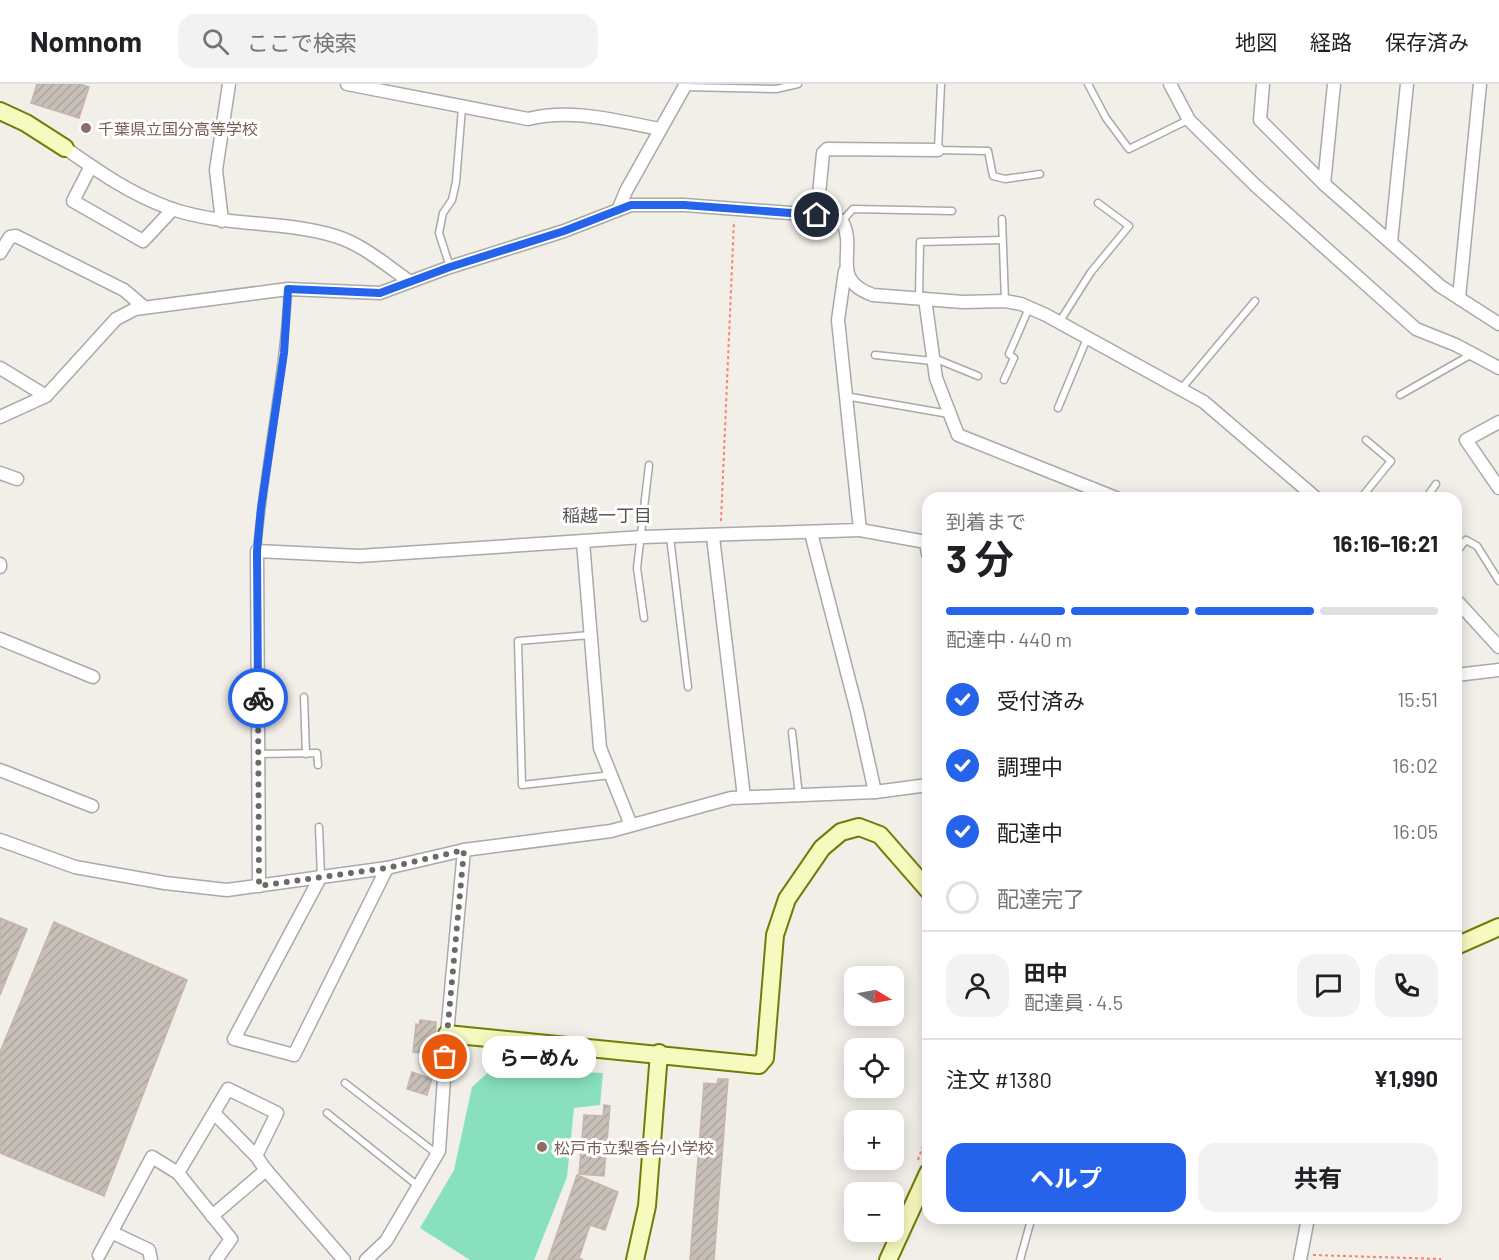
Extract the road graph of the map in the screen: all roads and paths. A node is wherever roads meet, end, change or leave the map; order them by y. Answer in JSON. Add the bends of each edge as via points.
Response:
{"nodes":[{"id":1,"x":229,"y":84,"type":"edge"},
{"id":2,"x":347,"y":84,"type":"edge"},
{"id":3,"x":798,"y":84,"type":"edge"},
{"id":4,"x":941,"y":84,"type":"edge"},
{"id":5,"x":1088,"y":84,"type":"edge"},
{"id":6,"x":1170,"y":84,"type":"edge"},
{"id":7,"x":1263,"y":84,"type":"edge"},
{"id":8,"x":1334,"y":84,"type":"edge"},
{"id":9,"x":1407,"y":84,"type":"edge"},
{"id":10,"x":1480,"y":84,"type":"edge"},
{"id":11,"x":685,"y":86,"type":"edge"},
{"id":12,"x":462,"y":108,"type":"junction"},
{"id":13,"x":0,"y":111,"type":"edge"},
{"id":14,"x":1189,"y":120,"type":"junction"},
{"id":15,"x":660,"y":129,"type":"junction"},
{"id":16,"x":65,"y":148,"type":"joint"},
{"id":17,"x":938,"y":150,"type":"junction"},
{"id":18,"x":91,"y":166,"type":"junction"},
{"id":19,"x":1040,"y":174,"type":"dead end"},
{"id":20,"x":1324,"y":184,"type":"junction"},
{"id":21,"x":1098,"y":203,"type":"dead end"},
{"id":22,"x":620,"y":208,"type":"junction"},
{"id":23,"x":173,"y":209,"type":"junction"},
{"id":24,"x":735,"y":209,"type":"junction"},
{"id":25,"x":952,"y":211,"type":"dead end"},
{"id":26,"x":817,"y":215,"type":"junction"},
{"id":27,"x":1002,"y":219,"type":"dead end"},
{"id":28,"x":222,"y":221,"type":"junction"},
{"id":29,"x":842,"y":222,"type":"junction"},
{"id":30,"x":1002,"y":240,"type":"junction"},
{"id":31,"x":1391,"y":242,"type":"junction"},
{"id":32,"x":0,"y":253,"type":"edge"},
{"id":33,"x":450,"y":267,"type":"junction"},
{"id":34,"x":846,"y":270,"type":"junction"},
{"id":35,"x":410,"y":281,"type":"junction"},
{"id":36,"x":288,"y":289,"type":"junction"},
{"id":37,"x":1460,"y":298,"type":"junction"},
{"id":38,"x":922,"y":299,"type":"junction"},
{"id":39,"x":1005,"y":301,"type":"junction"},
{"id":40,"x":1255,"y":301,"type":"dead end"},
{"id":41,"x":144,"y":307,"type":"junction"},
{"id":42,"x":1029,"y":308,"type":"junction"},
{"id":43,"x":1060,"y":321,"type":"junction"},
{"id":44,"x":1499,"y":324,"type":"edge"},
{"id":45,"x":1088,"y":336,"type":"junction"},
{"id":46,"x":1472,"y":354,"type":"junction"},
{"id":47,"x":875,"y":355,"type":"dead end"},
{"id":48,"x":932,"y":359,"type":"junction"},
{"id":49,"x":0,"y":368,"type":"edge"},
{"id":50,"x":1499,"y":368,"type":"edge"},
{"id":51,"x":978,"y":376,"type":"dead end"},
{"id":52,"x":1004,"y":380,"type":"dead end"},
{"id":53,"x":1182,"y":388,"type":"junction"},
{"id":54,"x":1400,"y":395,"type":"dead end"},
{"id":55,"x":46,"y":396,"type":"junction"},
{"id":56,"x":844,"y":396,"type":"junction"},
{"id":57,"x":1058,"y":408,"type":"dead end"},
{"id":58,"x":949,"y":414,"type":"junction"},
{"id":59,"x":0,"y":417,"type":"edge"},
{"id":60,"x":1499,"y":422,"type":"edge"},
{"id":61,"x":1366,"y":440,"type":"dead end"},
{"id":62,"x":649,"y":465,"type":"dead end"},
{"id":63,"x":0,"y":473,"type":"edge"},
{"id":64,"x":16,"y":479,"type":"dead end"},
{"id":65,"x":1436,"y":484,"type":"dead end"},
{"id":66,"x":1499,"y":488,"type":"edge"},
{"id":67,"x":1101,"y":492,"type":"edge"},
{"id":68,"x":1306,"y":492,"type":"edge"},
{"id":69,"x":1366,"y":492,"type":"edge"},
{"id":70,"x":1430,"y":492,"type":"edge"},
{"id":71,"x":860,"y":530,"type":"junction"},
{"id":72,"x":812,"y":533,"type":"junction"},
{"id":73,"x":643,"y":537,"type":"junction"},
{"id":74,"x":670,"y":537,"type":"junction"},
{"id":75,"x":717,"y":537,"type":"junction"},
{"id":76,"x":922,"y":541,"type":"edge"},
{"id":77,"x":583,"y":542,"type":"junction"},
{"id":78,"x":1462,"y":545,"type":"edge"},
{"id":79,"x":257,"y":551,"type":"junction"},
{"id":80,"x":1499,"y":581,"type":"edge"},
{"id":81,"x":1462,"y":607,"type":"edge"},
{"id":82,"x":644,"y":618,"type":"dead end"},
{"id":83,"x":591,"y":635,"type":"junction"},
{"id":84,"x":0,"y":639,"type":"edge"},
{"id":85,"x":1499,"y":647,"type":"edge"},
{"id":86,"x":1499,"y":670,"type":"edge"},
{"id":87,"x":1462,"y":674,"type":"edge"},
{"id":88,"x":93,"y":677,"type":"dead end"},
{"id":89,"x":687,"y":687,"type":"dead end"},
{"id":90,"x":304,"y":697,"type":"dead end"},
{"id":91,"x":792,"y":732,"type":"dead end"},
{"id":92,"x":259,"y":754,"type":"junction"},
{"id":93,"x":306,"y":754,"type":"junction"},
{"id":94,"x":318,"y":765,"type":"dead end"},
{"id":95,"x":0,"y":770,"type":"edge"},
{"id":96,"x":611,"y":775,"type":"junction"},
{"id":97,"x":922,"y":786,"type":"edge"},
{"id":98,"x":874,"y":792,"type":"junction"},
{"id":99,"x":744,"y":796,"type":"junction"},
{"id":100,"x":799,"y":796,"type":"junction"},
{"id":101,"x":92,"y":806,"type":"dead end"},
{"id":102,"x":631,"y":825,"type":"junction"},
{"id":103,"x":319,"y":827,"type":"dead end"},
{"id":104,"x":0,"y":840,"type":"edge"},
{"id":105,"x":464,"y":850,"type":"junction"},
{"id":106,"x":387,"y":868,"type":"junction"},
{"id":107,"x":321,"y":876,"type":"junction"},
{"id":108,"x":922,"y":883,"type":"edge"},
{"id":109,"x":259,"y":886,"type":"junction"},
{"id":110,"x":1499,"y":927,"type":"edge"},
{"id":111,"x":1462,"y":943,"type":"edge"},
{"id":112,"x":447,"y":1034,"type":"junction"},
{"id":113,"x":659,"y":1053,"type":"junction"},
{"id":114,"x":345,"y":1083,"type":"dead end"},
{"id":115,"x":327,"y":1113,"type":"dead end"},
{"id":116,"x":215,"y":1114,"type":"junction"},
{"id":117,"x":437,"y":1155,"type":"junction"},
{"id":118,"x":256,"y":1156,"type":"junction"},
{"id":119,"x":266,"y":1170,"type":"junction"},
{"id":120,"x":178,"y":1173,"type":"junction"},
{"id":121,"x":418,"y":1186,"type":"junction"},
{"id":122,"x":922,"y":1186,"type":"edge"},
{"id":123,"x":212,"y":1216,"type":"junction"},
{"id":124,"x":1030,"y":1224,"type":"edge"},
{"id":125,"x":1307,"y":1224,"type":"edge"},
{"id":126,"x":113,"y":1233,"type":"junction"},
{"id":127,"x":99,"y":1255,"type":"dead end"},
{"id":128,"x":1300,"y":1257,"type":"edge"},
{"id":129,"x":1441,"y":1259,"type":"edge"},
{"id":130,"x":151,"y":1260,"type":"edge"},
{"id":131,"x":216,"y":1260,"type":"edge"},
{"id":132,"x":344,"y":1260,"type":"edge"},
{"id":133,"x":366,"y":1260,"type":"edge"},
{"id":134,"x":635,"y":1260,"type":"edge"},
{"id":135,"x":888,"y":1260,"type":"edge"},
{"id":136,"x":1020,"y":1260,"type":"edge"}],
"edges":[{"from":1,"to":28,"type":"street","via":[[216,170]]},
{"from":2,"to":12,"type":"street"},
{"from":3,"to":11,"type":"lane","via":[[776,89]]},
{"from":4,"to":17,"type":"lane"},
{"from":5,"to":14,"type":"lane","via":[[1129,149]]},
{"from":6,"to":14,"type":"street"},
{"from":7,"to":20,"type":"street","via":[[1260,120]]},
{"from":8,"to":20,"type":"street"},
{"from":9,"to":31,"type":"street"},
{"from":10,"to":37,"type":"street"},
{"from":11,"to":15,"type":"street"},
{"from":12,"to":15,"type":"street","via":[[528,119],[577,114]]},
{"from":12,"to":33,"type":"lane","via":[[453,200],[444,213],[439,233]]},
{"from":13,"to":16,"type":"street"},
{"from":14,"to":46,"type":"street","via":[[1255,185],[1416,329]]},
{"from":15,"to":22,"type":"street"},
{"from":16,"to":18,"type":"street"},
{"from":17,"to":19,"type":"lane","via":[[988,151],[993,176],[1005,179]]},
{"from":17,"to":26,"type":"street","via":[[827,149],[823,153]]},
{"from":18,"to":23,"type":"street","via":[[122,186]]},
{"from":18,"to":23,"type":"street","via":[[72,201],[143,241]]},
{"from":20,"to":31,"type":"street"},
{"from":21,"to":43,"type":"lane","via":[[1129,226],[1091,272]]},
{"from":22,"to":24,"type":"street","via":[[657,204]]},
{"from":22,"to":33,"type":"street","via":[[564,231]]},
{"from":23,"to":28,"type":"street"},
{"from":24,"to":26,"type":"street"},
{"from":24,"to":75,"type":"path"},
{"from":25,"to":29,"type":"lane","via":[[853,209]]},
{"from":26,"to":29,"type":"street"},
{"from":27,"to":30,"type":"lane"},
{"from":28,"to":35,"type":"street","via":[[337,236]]},
{"from":29,"to":34,"type":"street","via":[[846,230]]},
{"from":30,"to":38,"type":"lane","via":[[920,242]]},
{"from":30,"to":39,"type":"lane"},
{"from":31,"to":37,"type":"street","via":[[1440,286]]},
{"from":32,"to":41,"type":"street","via":[[9,237],[16,236],[124,290]]},
{"from":33,"to":35,"type":"street"},
{"from":34,"to":38,"type":"street","via":[[862,291]]},
{"from":34,"to":56,"type":"street","via":[[838,320]]},
{"from":35,"to":36,"type":"street","via":[[380,293]]},
{"from":36,"to":41,"type":"street"},
{"from":36,"to":79,"type":"lane","via":[[284,353]]},
{"from":37,"to":44,"type":"street"},
{"from":38,"to":39,"type":"street"},
{"from":38,"to":48,"type":"street"},
{"from":39,"to":42,"type":"street"},
{"from":40,"to":53,"type":"lane"},
{"from":41,"to":55,"type":"street","via":[[116,319]]},
{"from":42,"to":43,"type":"street"},
{"from":42,"to":52,"type":"lane","via":[[1009,354],[1014,358]]},
{"from":43,"to":45,"type":"street"},
{"from":45,"to":53,"type":"street"},
{"from":45,"to":57,"type":"lane"},
{"from":46,"to":50,"type":"street"},
{"from":46,"to":54,"type":"lane"},
{"from":47,"to":48,"type":"lane"},
{"from":48,"to":51,"type":"lane"},
{"from":48,"to":58,"type":"street"},
{"from":49,"to":55,"type":"street"},
{"from":53,"to":68,"type":"street","via":[[1204,402]]},
{"from":55,"to":59,"type":"street"},
{"from":56,"to":58,"type":"lane"},
{"from":56,"to":71,"type":"street"},
{"from":58,"to":67,"type":"street","via":[[958,435]]},
{"from":60,"to":66,"type":"street","via":[[1466,440]]},
{"from":61,"to":69,"type":"lane","via":[[1391,461]]},
{"from":62,"to":73,"type":"lane"},
{"from":63,"to":64,"type":"street"},
{"from":65,"to":70,"type":"lane"},
{"from":71,"to":72,"type":"street"},
{"from":71,"to":76,"type":"street"},
{"from":72,"to":75,"type":"street"},
{"from":72,"to":98,"type":"street"},
{"from":73,"to":74,"type":"street"},
{"from":73,"to":77,"type":"street"},
{"from":73,"to":82,"type":"lane","via":[[637,568]]},
{"from":74,"to":75,"type":"street"},
{"from":74,"to":89,"type":"lane"},
{"from":75,"to":99,"type":"street"},
{"from":77,"to":79,"type":"street","via":[[359,556]]},
{"from":77,"to":83,"type":"street"},
{"from":78,"to":80,"type":"lane","via":[[1466,540],[1477,546]]},
{"from":79,"to":92,"type":"street"},
{"from":81,"to":85,"type":"street"},
{"from":83,"to":96,"type":"street","via":[[600,748]]},
{"from":83,"to":96,"type":"lane","via":[[518,641],[522,785]]},
{"from":84,"to":88,"type":"street"},
{"from":86,"to":87,"type":"street"},
{"from":90,"to":93,"type":"lane"},
{"from":91,"to":100,"type":"lane"},
{"from":92,"to":93,"type":"lane"},
{"from":92,"to":109,"type":"street"},
{"from":93,"to":94,"type":"lane","via":[[317,753]]},
{"from":95,"to":101,"type":"street"},
{"from":96,"to":102,"type":"street"},
{"from":97,"to":98,"type":"street"},
{"from":98,"to":100,"type":"street"},
{"from":99,"to":100,"type":"street"},
{"from":99,"to":102,"type":"street"},
{"from":102,"to":105,"type":"street"},
{"from":103,"to":107,"type":"lane"},
{"from":104,"to":109,"type":"street","via":[[75,867],[219,889]]},
{"from":105,"to":106,"type":"street"},
{"from":105,"to":112,"type":"street"},
{"from":106,"to":107,"type":"street"},
{"from":106,"to":107,"type":"street","via":[[294,1055],[234,1039]]},
{"from":107,"to":109,"type":"street"},
{"from":108,"to":113,"type":"street","via":[[880,835],[859,827],[841,832],[822,848],[784,908],[775,935],[765,1058],[759,1065]]},
{"from":110,"to":111,"type":"street"},
{"from":112,"to":113,"type":"street"},
{"from":112,"to":117,"type":"street"},
{"from":113,"to":134,"type":"street","via":[[647,1206]]},
{"from":114,"to":117,"type":"lane"},
{"from":115,"to":121,"type":"lane"},
{"from":116,"to":118,"type":"street"},
{"from":116,"to":118,"type":"street","via":[[228,1089],[278,1113]]},
{"from":116,"to":120,"type":"street"},
{"from":117,"to":121,"type":"street"},
{"from":118,"to":119,"type":"street"},
{"from":119,"to":123,"type":"street"},
{"from":119,"to":132,"type":"street"},
{"from":120,"to":123,"type":"street"},
{"from":120,"to":126,"type":"street","via":[[152,1157]]},
{"from":121,"to":133,"type":"street","via":[[386,1240]]},
{"from":122,"to":135,"type":"street"},
{"from":123,"to":131,"type":"street","via":[[231,1239]]},
{"from":124,"to":136,"type":"lane"},
{"from":125,"to":128,"type":"street"},
{"from":126,"to":127,"type":"street"},
{"from":126,"to":130,"type":"street","via":[[149,1250]]},
{"from":128,"to":129,"type":"path"}]}
